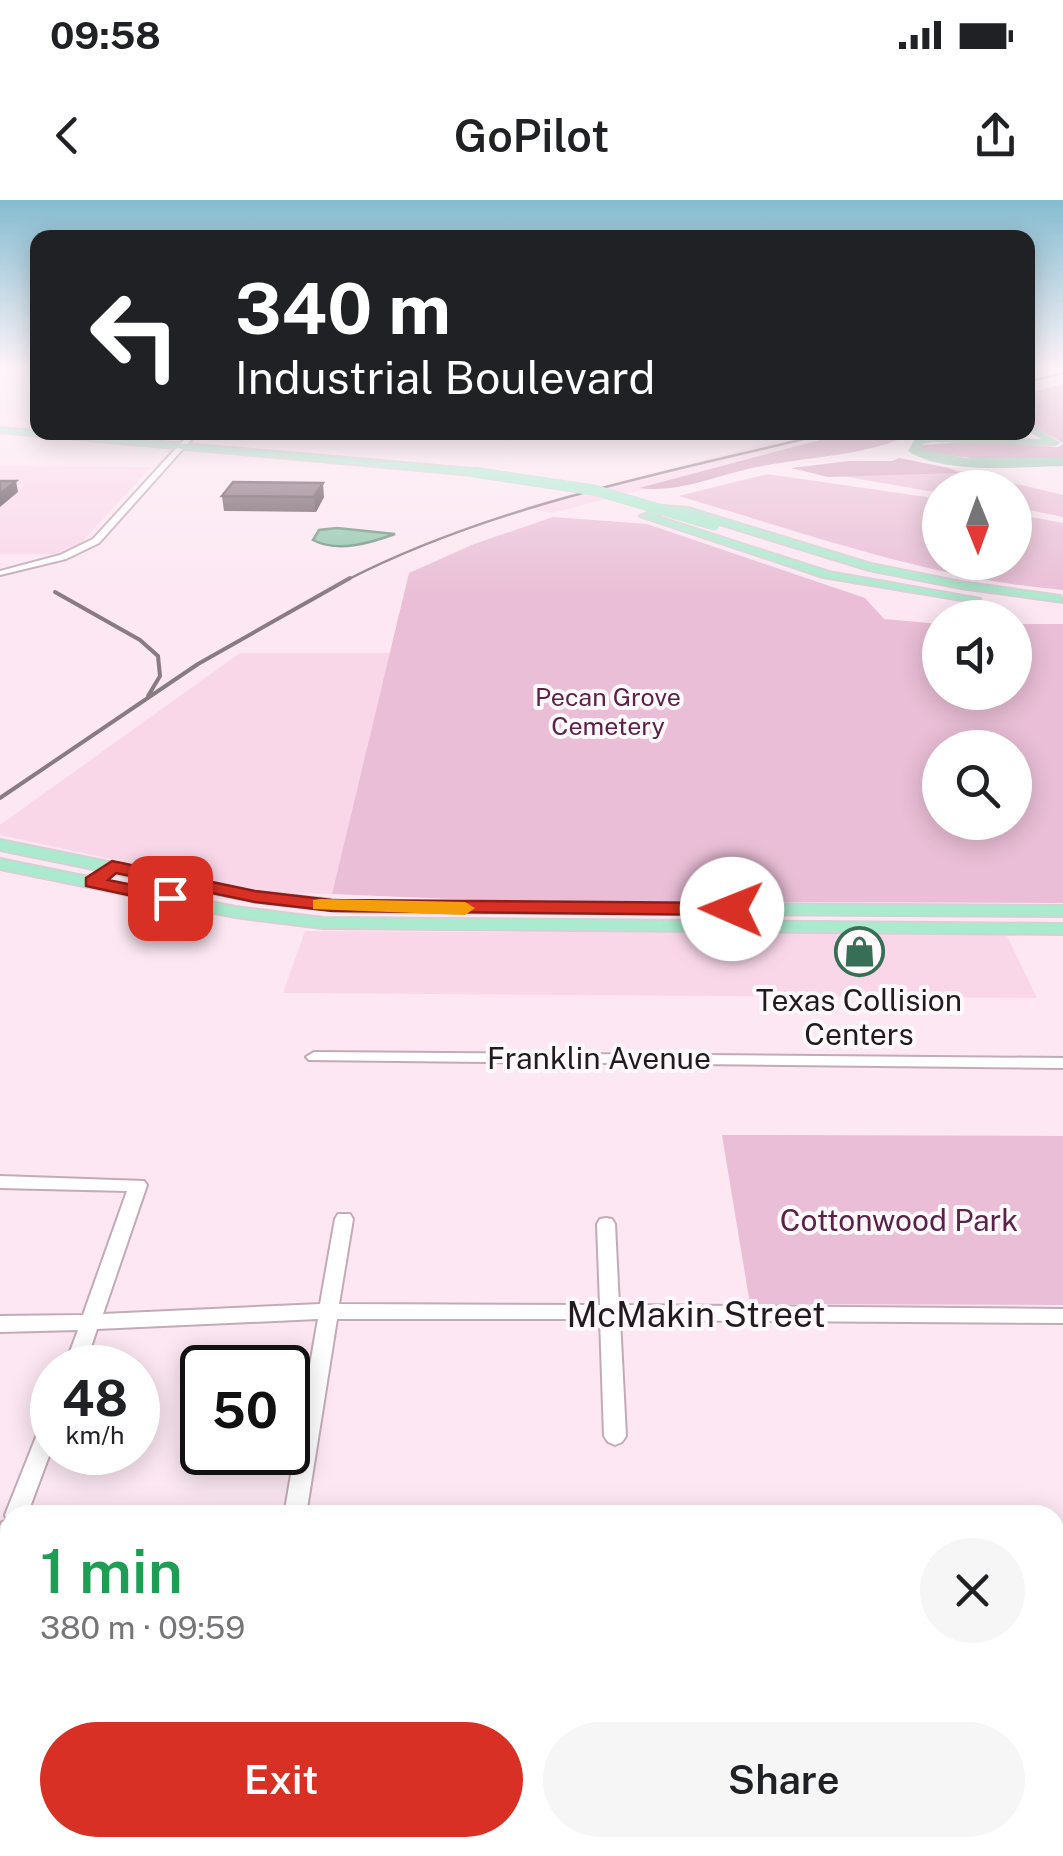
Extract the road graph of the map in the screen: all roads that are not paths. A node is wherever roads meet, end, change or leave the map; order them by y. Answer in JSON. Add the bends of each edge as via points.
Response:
{"nodes":[{"id":1,"x":127,"y":444,"type":"edge"},
{"id":2,"x":184,"y":444,"type":"edge"},
{"id":3,"x":180,"y":449,"type":"junction"},
{"id":4,"x":470,"y":475,"type":"junction"},
{"id":5,"x":0,"y":573,"type":"edge"},
{"id":6,"x":928,"y":587,"type":"junction"},
{"id":7,"x":974,"y":600,"type":"joint"},
{"id":8,"x":1032,"y":601,"type":"edge"},
{"id":9,"x":1062,"y":602,"type":"edge"},
{"id":10,"x":0,"y":845,"type":"edge"},
{"id":11,"x":0,"y":862,"type":"edge"},
{"id":12,"x":102,"y":871,"type":"junction"},
{"id":13,"x":968,"y":910,"type":"junction"},
{"id":14,"x":1063,"y":911,"type":"edge"},
{"id":15,"x":871,"y":919,"type":"junction"},
{"id":16,"x":978,"y":929,"type":"junction"},
{"id":17,"x":1063,"y":929,"type":"edge"},
{"id":18,"x":314,"y":1057,"type":"dead end"},
{"id":19,"x":1063,"y":1062,"type":"edge"},
{"id":20,"x":0,"y":1182,"type":"edge"},
{"id":21,"x":344,"y":1219,"type":"dead end"},
{"id":22,"x":606,"y":1224,"type":"dead end"},
{"id":23,"x":329,"y":1312,"type":"junction"},
{"id":24,"x":610,"y":1313,"type":"junction"},
{"id":25,"x":1063,"y":1316,"type":"edge"},
{"id":26,"x":0,"y":1324,"type":"edge"},
{"id":27,"x":91,"y":1325,"type":"junction"},
{"id":28,"x":83,"y":1345,"type":"edge"},
{"id":29,"x":614,"y":1436,"type":"dead end"},
{"id":30,"x":31,"y":1475,"type":"edge"},
{"id":31,"x":20,"y":1505,"type":"edge"},
{"id":32,"x":297,"y":1505,"type":"edge"}],
"edges":[{"from":1,"to":3,"type":"main road"},
{"from":2,"to":3,"type":"street"},
{"from":3,"to":4,"type":"main road"},
{"from":3,"to":5,"type":"street","via":[[91,544]]},
{"from":4,"to":6,"type":"main road","bridge":true,"via":[[582,494],[823,569]]},
{"from":4,"to":6,"type":"main road","bridge":true,"via":[[594,490]]},
{"from":6,"to":7,"type":"main road"},
{"from":6,"to":9,"type":"main road"},
{"from":7,"to":9,"type":"main road","via":[[828,575],[646,516],[681,509],[888,571]]},
{"from":8,"to":9,"type":"main road"},
{"from":10,"to":12,"type":"main road"},
{"from":11,"to":12,"type":"main road"},
{"from":12,"to":15,"type":"main road","via":[[235,912],[323,923]]},
{"from":13,"to":14,"type":"main road"},
{"from":13,"to":15,"type":"main road"},
{"from":13,"to":16,"type":"main road"},
{"from":15,"to":16,"type":"main road"},
{"from":16,"to":17,"type":"main road"},
{"from":18,"to":19,"type":"street","name":"Franklin Avenue"},
{"from":20,"to":27,"type":"street","via":[[138,1185]]},
{"from":21,"to":23,"type":"street"},
{"from":22,"to":24,"type":"street"},
{"from":23,"to":24,"type":"street","name":"McMakin Street"},
{"from":23,"to":27,"type":"street","name":"McMakin Street","via":[[192,1313]]},
{"from":23,"to":32,"type":"street"},
{"from":24,"to":25,"type":"street","name":"McMakin Street"},
{"from":24,"to":29,"type":"street"},
{"from":26,"to":27,"type":"street","name":"McMakin Street"},
{"from":27,"to":28,"type":"street"},
{"from":30,"to":31,"type":"street"}]}
